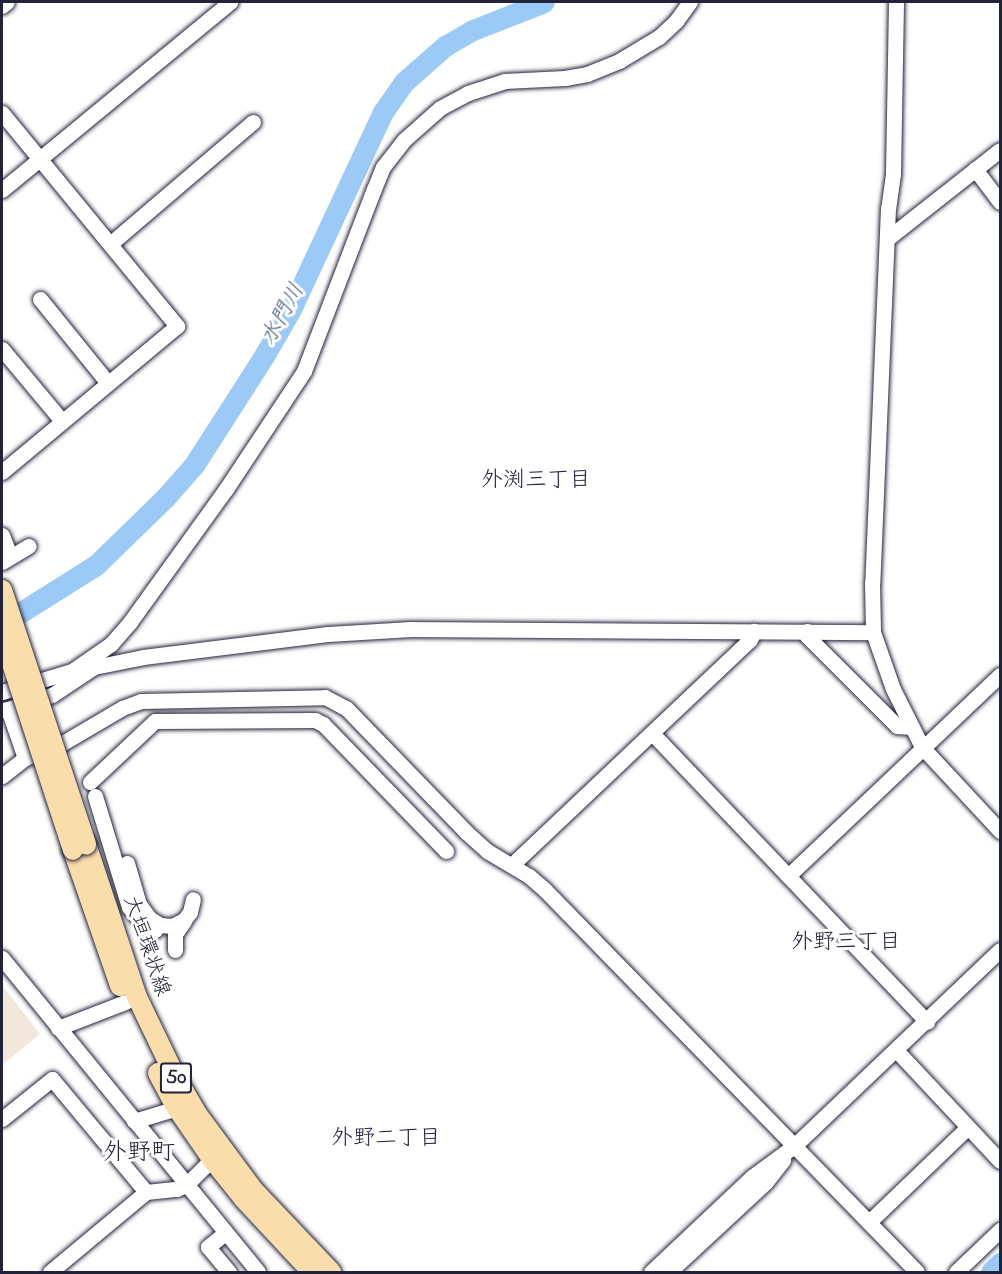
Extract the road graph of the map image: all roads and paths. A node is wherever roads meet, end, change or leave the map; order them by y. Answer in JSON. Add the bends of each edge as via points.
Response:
{"nodes":[{"id":1,"x":7,"y":2,"type":"edge"},
{"id":2,"x":230,"y":2,"type":"edge"},
{"id":3,"x":690,"y":2,"type":"edge"},
{"id":4,"x":896,"y":2,"type":"edge"},
{"id":5,"x":2,"y":6,"type":"edge"},
{"id":6,"x":2,"y":114,"type":"edge"},
{"id":7,"x":253,"y":122,"type":"dead end"},
{"id":8,"x":1000,"y":150,"type":"edge"},
{"id":9,"x":39,"y":159,"type":"junction"},
{"id":10,"x":975,"y":170,"type":"junction"},
{"id":11,"x":2,"y":190,"type":"edge"},
{"id":12,"x":1000,"y":202,"type":"edge"},
{"id":13,"x":888,"y":238,"type":"junction"},
{"id":14,"x":110,"y":244,"type":"junction"},
{"id":15,"x":40,"y":299,"type":"dead end"},
{"id":16,"x":2,"y":349,"type":"edge"},
{"id":17,"x":108,"y":383,"type":"junction"},
{"id":18,"x":62,"y":421,"type":"junction"},
{"id":19,"x":2,"y":471,"type":"edge"},
{"id":20,"x":2,"y":535,"type":"edge"},
{"id":21,"x":29,"y":546,"type":"dead end"},
{"id":22,"x":6,"y":559,"type":"edge"},
{"id":23,"x":2,"y":590,"type":"edge"},
{"id":24,"x":754,"y":631,"type":"junction"},
{"id":25,"x":807,"y":632,"type":"junction"},
{"id":26,"x":873,"y":632,"type":"junction"},
{"id":27,"x":2,"y":633,"type":"edge"},
{"id":28,"x":93,"y":663,"type":"junction"},
{"id":29,"x":1000,"y":675,"type":"edge"},
{"id":30,"x":2,"y":692,"type":"edge"},
{"id":31,"x":5,"y":709,"type":"edge"},
{"id":32,"x":911,"y":727,"type":"junction"},
{"id":33,"x":652,"y":733,"type":"junction"},
{"id":34,"x":922,"y":747,"type":"junction"},
{"id":35,"x":25,"y":758,"type":"junction"},
{"id":36,"x":2,"y":776,"type":"edge"},
{"id":37,"x":1000,"y":831,"type":"edge"},
{"id":38,"x":80,"y":847,"type":"junction"},
{"id":39,"x":446,"y":851,"type":"dead end"},
{"id":40,"x":127,"y":863,"type":"dead end"},
{"id":41,"x":513,"y":867,"type":"junction"},
{"id":42,"x":788,"y":876,"type":"junction"},
{"id":43,"x":193,"y":899,"type":"dead end"},
{"id":44,"x":184,"y":920,"type":"junction"},
{"id":45,"x":154,"y":930,"type":"dead end"},
{"id":46,"x":175,"y":950,"type":"dead end"},
{"id":47,"x":1000,"y":950,"type":"edge"},
{"id":48,"x":2,"y":958,"type":"edge"},
{"id":49,"x":125,"y":1002,"type":"junction"},
{"id":50,"x":927,"y":1022,"type":"junction"},
{"id":51,"x":58,"y":1028,"type":"junction"},
{"id":52,"x":896,"y":1050,"type":"junction"},
{"id":53,"x":177,"y":1108,"type":"junction"},
{"id":54,"x":2,"y":1119,"type":"edge"},
{"id":55,"x":134,"y":1121,"type":"junction"},
{"id":56,"x":968,"y":1127,"type":"junction"},
{"id":57,"x":794,"y":1146,"type":"junction"},
{"id":58,"x":212,"y":1160,"type":"junction"},
{"id":59,"x":1000,"y":1161,"type":"edge"},
{"id":60,"x":186,"y":1185,"type":"junction"},
{"id":61,"x":146,"y":1192,"type":"junction"},
{"id":62,"x":869,"y":1222,"type":"junction"},
{"id":63,"x":1000,"y":1230,"type":"edge"},
{"id":64,"x":225,"y":1233,"type":"junction"},
{"id":65,"x":50,"y":1272,"type":"edge"},
{"id":66,"x":229,"y":1272,"type":"edge"},
{"id":67,"x":258,"y":1272,"type":"edge"},
{"id":68,"x":312,"y":1272,"type":"edge"},
{"id":69,"x":331,"y":1272,"type":"edge"},
{"id":70,"x":651,"y":1272,"type":"edge"},
{"id":71,"x":669,"y":1272,"type":"edge"},
{"id":72,"x":917,"y":1272,"type":"edge"},
{"id":73,"x":956,"y":1272,"type":"edge"}],
"edges":[{"from":1,"to":5,"type":"street"},
{"from":2,"to":9,"type":"street"},
{"from":3,"to":28,"type":"street","via":[[659,37],[619,61],[587,74],[504,81],[468,93],[440,108],[404,140],[383,167],[304,370],[226,489],[130,622]]},
{"from":4,"to":13,"type":"street"},
{"from":6,"to":9,"type":"street"},
{"from":7,"to":14,"type":"street"},
{"from":8,"to":10,"type":"street"},
{"from":9,"to":11,"type":"street"},
{"from":9,"to":14,"type":"street"},
{"from":10,"to":12,"type":"street"},
{"from":10,"to":13,"type":"street"},
{"from":13,"to":26,"type":"street"},
{"from":14,"to":17,"type":"street","via":[[177,326]]},
{"from":15,"to":17,"type":"street"},
{"from":16,"to":18,"type":"street"},
{"from":17,"to":18,"type":"street"},
{"from":18,"to":19,"type":"street"},
{"from":20,"to":22,"type":"street"},
{"from":21,"to":22,"type":"street"},
{"from":23,"to":38,"type":"main road","name":"大垣環状線","number":"50","bridge":true},
{"from":24,"to":25,"type":"street"},
{"from":24,"to":28,"type":"street","via":[[411,629],[317,636]]},
{"from":24,"to":33,"type":"street","via":[[750,640]]},
{"from":25,"to":26,"type":"street"},
{"from":25,"to":32,"type":"street","via":[[897,726]]},
{"from":26,"to":32,"type":"street"},
{"from":27,"to":38,"type":"main road","name":"大垣環状線","number":"50","bridge":true},
{"from":28,"to":30,"type":"street"},
{"from":28,"to":31,"type":"street","via":[[52,695]]},
{"from":29,"to":34,"type":"street"},
{"from":31,"to":35,"type":"street"},
{"from":32,"to":34,"type":"street"},
{"from":33,"to":41,"type":"street"},
{"from":33,"to":42,"type":"street"},
{"from":34,"to":37,"type":"street"},
{"from":34,"to":42,"type":"street"},
{"from":35,"to":36,"type":"street"},
{"from":35,"to":41,"type":"street","via":[[61,744],[141,701],[325,697],[346,708],[466,832]]},
{"from":38,"to":49,"type":"main road","name":"大垣環状線","number":"50"},
{"from":38,"to":69,"type":"main road","name":"大垣環状線","number":"50","via":[[137,997],[197,1114],[254,1191]]},
{"from":39,"to":45,"type":"street","via":[[315,720],[154,721],[93,789],[129,907]]},
{"from":40,"to":44,"type":"street","via":[[139,904],[149,918],[172,926]]},
{"from":41,"to":57,"type":"street","via":[[544,890]]},
{"from":42,"to":50,"type":"street"},
{"from":43,"to":44,"type":"street"},
{"from":44,"to":46,"type":"street","via":[[175,934]]},
{"from":47,"to":50,"type":"street"},
{"from":48,"to":51,"type":"street"},
{"from":49,"to":51,"type":"street"},
{"from":49,"to":53,"type":"main road","name":"大垣環状線","number":"50"},
{"from":50,"to":52,"type":"street"},
{"from":51,"to":55,"type":"street"},
{"from":52,"to":56,"type":"street"},
{"from":52,"to":57,"type":"street"},
{"from":53,"to":55,"type":"street"},
{"from":53,"to":58,"type":"main road","name":"大垣環状線","number":"50"},
{"from":54,"to":61,"type":"street","via":[[52,1079]]},
{"from":55,"to":60,"type":"street"},
{"from":56,"to":59,"type":"street"},
{"from":56,"to":62,"type":"street"},
{"from":57,"to":62,"type":"street"},
{"from":57,"to":70,"type":"street","via":[[753,1176]]},
{"from":57,"to":71,"type":"street","via":[[766,1182]]},
{"from":58,"to":60,"type":"street"},
{"from":58,"to":68,"type":"main road","name":"大垣環状線","number":"50"},
{"from":60,"to":61,"type":"street"},
{"from":60,"to":64,"type":"street"},
{"from":61,"to":65,"type":"street"},
{"from":62,"to":72,"type":"street"},
{"from":63,"to":73,"type":"street"},
{"from":64,"to":66,"type":"street","via":[[208,1247]]},
{"from":64,"to":67,"type":"street"}]}
